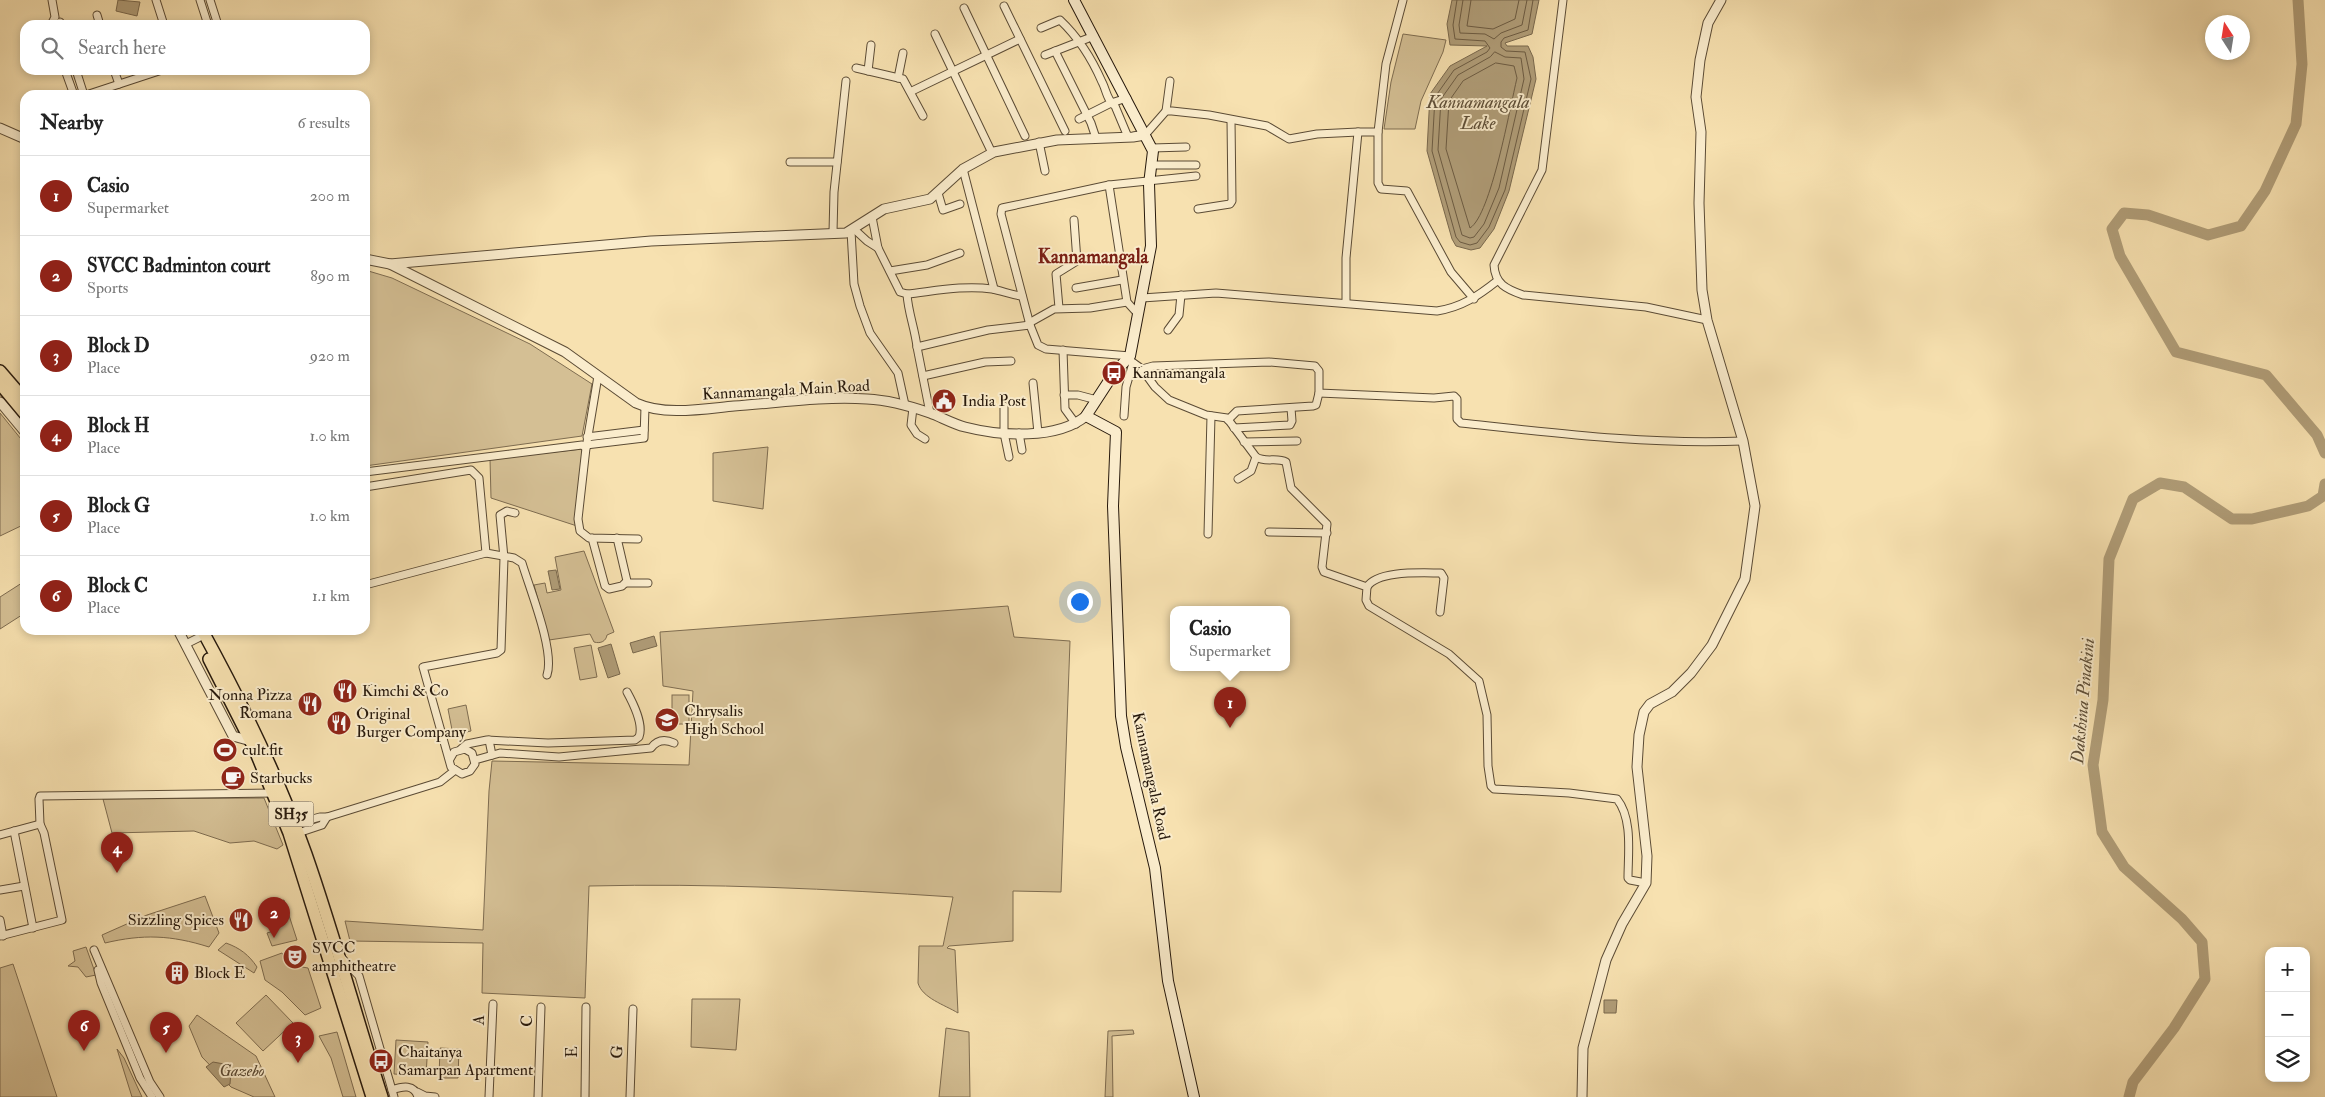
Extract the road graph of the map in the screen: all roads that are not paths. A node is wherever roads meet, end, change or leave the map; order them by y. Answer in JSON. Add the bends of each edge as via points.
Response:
{"nodes":[{"id":1,"x":52,"y":0,"type":"edge"},
{"id":2,"x":156,"y":0,"type":"edge"},
{"id":3,"x":200,"y":0,"type":"edge"},
{"id":4,"x":210,"y":0,"type":"edge"},
{"id":5,"x":1074,"y":0,"type":"edge"},
{"id":6,"x":1403,"y":0,"type":"edge"},
{"id":7,"x":1563,"y":0,"type":"edge"},
{"id":8,"x":1720,"y":0,"type":"edge"},
{"id":9,"x":1004,"y":6,"type":"dead end"},
{"id":10,"x":964,"y":8,"type":"dead end"},
{"id":11,"x":97,"y":15,"type":"dead end"},
{"id":12,"x":54,"y":20,"type":"edge"},
{"id":13,"x":98,"y":20,"type":"edge"},
{"id":14,"x":162,"y":20,"type":"edge"},
{"id":15,"x":206,"y":20,"type":"edge"},
{"id":16,"x":216,"y":20,"type":"edge"},
{"id":17,"x":1041,"y":28,"type":"dead end"},
{"id":18,"x":935,"y":34,"type":"dead end"},
{"id":19,"x":1094,"y":36,"type":"junction"},
{"id":20,"x":1020,"y":39,"type":"junction"},
{"id":21,"x":1080,"y":42,"type":"junction"},
{"id":22,"x":872,"y":45,"type":"dead end"},
{"id":23,"x":1055,"y":51,"type":"junction"},
{"id":24,"x":903,"y":54,"type":"dead end"},
{"id":25,"x":986,"y":55,"type":"junction"},
{"id":26,"x":1044,"y":55,"type":"dead end"},
{"id":27,"x":856,"y":68,"type":"dead end"},
{"id":28,"x":868,"y":71,"type":"junction"},
{"id":29,"x":953,"y":72,"type":"junction"},
{"id":30,"x":67,"y":75,"type":"edge"},
{"id":31,"x":78,"y":75,"type":"edge"},
{"id":32,"x":116,"y":75,"type":"edge"},
{"id":33,"x":147,"y":75,"type":"edge"},
{"id":34,"x":898,"y":78,"type":"junction"},
{"id":35,"x":846,"y":81,"type":"dead end"},
{"id":36,"x":1170,"y":81,"type":"dead end"},
{"id":37,"x":119,"y":84,"type":"junction"},
{"id":38,"x":72,"y":90,"type":"edge"},
{"id":39,"x":83,"y":90,"type":"edge"},
{"id":40,"x":100,"y":90,"type":"edge"},
{"id":41,"x":912,"y":91,"type":"junction"},
{"id":42,"x":1127,"y":98,"type":"junction"},
{"id":43,"x":1111,"y":103,"type":"junction"},
{"id":44,"x":1166,"y":111,"type":"junction"},
{"id":45,"x":1087,"y":115,"type":"junction"},
{"id":46,"x":923,"y":116,"type":"dead end"},
{"id":47,"x":1079,"y":119,"type":"dead end"},
{"id":48,"x":1231,"y":120,"type":"junction"},
{"id":49,"x":0,"y":128,"type":"edge"},
{"id":50,"x":1065,"y":131,"type":"dead end"},
{"id":51,"x":1358,"y":132,"type":"junction"},
{"id":52,"x":1378,"y":132,"type":"junction"},
{"id":53,"x":1145,"y":135,"type":"junction"},
{"id":54,"x":1026,"y":136,"type":"dead end"},
{"id":55,"x":20,"y":137,"type":"edge"},
{"id":56,"x":1128,"y":137,"type":"junction"},
{"id":57,"x":1096,"y":138,"type":"junction"},
{"id":58,"x":1039,"y":142,"type":"junction"},
{"id":59,"x":1186,"y":147,"type":"dead end"},
{"id":60,"x":1152,"y":148,"type":"junction"},
{"id":61,"x":992,"y":153,"type":"junction"},
{"id":62,"x":790,"y":162,"type":"dead end"},
{"id":63,"x":838,"y":162,"type":"junction"},
{"id":64,"x":1152,"y":165,"type":"junction"},
{"id":65,"x":1196,"y":165,"type":"dead end"},
{"id":66,"x":963,"y":169,"type":"junction"},
{"id":67,"x":1045,"y":170,"type":"dead end"},
{"id":68,"x":1196,"y":176,"type":"dead end"},
{"id":69,"x":1150,"y":180,"type":"junction"},
{"id":70,"x":1109,"y":185,"type":"junction"},
{"id":71,"x":938,"y":193,"type":"junction"},
{"id":72,"x":960,"y":204,"type":"dead end"},
{"id":73,"x":1198,"y":210,"type":"dead end"},
{"id":74,"x":872,"y":217,"type":"junction"},
{"id":75,"x":1074,"y":220,"type":"dead end"},
{"id":76,"x":852,"y":230,"type":"junction"},
{"id":77,"x":833,"y":232,"type":"junction"},
{"id":78,"x":878,"y":248,"type":"junction"},
{"id":79,"x":960,"y":253,"type":"dead end"},
{"id":80,"x":370,"y":260,"type":"edge"},
{"id":81,"x":390,"y":264,"type":"junction"},
{"id":82,"x":890,"y":271,"type":"junction"},
{"id":83,"x":1122,"y":280,"type":"junction"},
{"id":84,"x":1498,"y":281,"type":"junction"},
{"id":85,"x":1076,"y":288,"type":"dead end"},
{"id":86,"x":994,"y":289,"type":"junction"},
{"id":87,"x":907,"y":294,"type":"junction"},
{"id":88,"x":1182,"y":295,"type":"junction"},
{"id":89,"x":1022,"y":296,"type":"junction"},
{"id":90,"x":1142,"y":298,"type":"junction"},
{"id":91,"x":1474,"y":299,"type":"junction"},
{"id":92,"x":1126,"y":302,"type":"junction"},
{"id":93,"x":1346,"y":302,"type":"junction"},
{"id":94,"x":1059,"y":308,"type":"junction"},
{"id":95,"x":1137,"y":313,"type":"junction"},
{"id":96,"x":1707,"y":320,"type":"junction"},
{"id":97,"x":1029,"y":324,"type":"junction"},
{"id":98,"x":1168,"y":330,"type":"dead end"},
{"id":99,"x":917,"y":348,"type":"junction"},
{"id":100,"x":1063,"y":350,"type":"junction"},
{"id":101,"x":1130,"y":359,"type":"junction"},
{"id":102,"x":1011,"y":362,"type":"dead end"},
{"id":103,"x":1142,"y":369,"type":"junction"},
{"id":104,"x":0,"y":371,"type":"edge"},
{"id":105,"x":598,"y":376,"type":"junction"},
{"id":106,"x":923,"y":376,"type":"junction"},
{"id":107,"x":1033,"y":383,"type":"dead end"},
{"id":108,"x":0,"y":384,"type":"edge"},
{"id":109,"x":1319,"y":393,"type":"junction"},
{"id":110,"x":20,"y":394,"type":"edge"},
{"id":111,"x":1064,"y":395,"type":"junction"},
{"id":112,"x":1097,"y":400,"type":"junction"},
{"id":113,"x":0,"y":402,"type":"edge"},
{"id":114,"x":909,"y":406,"type":"junction"},
{"id":115,"x":1004,"y":406,"type":"dead end"},
{"id":116,"x":645,"y":407,"type":"junction"},
{"id":117,"x":20,"y":408,"type":"edge"},
{"id":118,"x":1291,"y":408,"type":"junction"},
{"id":119,"x":930,"y":413,"type":"junction"},
{"id":120,"x":1086,"y":416,"type":"junction"},
{"id":121,"x":1124,"y":416,"type":"dead end"},
{"id":122,"x":1211,"y":416,"type":"junction"},
{"id":123,"x":1228,"y":420,"type":"junction"},
{"id":124,"x":1076,"y":424,"type":"junction"},
{"id":125,"x":20,"y":426,"type":"edge"},
{"id":126,"x":1234,"y":428,"type":"junction"},
{"id":127,"x":1038,"y":432,"type":"junction"},
{"id":128,"x":1004,"y":433,"type":"junction"},
{"id":129,"x":1019,"y":433,"type":"junction"},
{"id":130,"x":926,"y":439,"type":"dead end"},
{"id":131,"x":1297,"y":441,"type":"dead end"},
{"id":132,"x":1743,"y":441,"type":"junction"},
{"id":133,"x":1244,"y":442,"type":"junction"},
{"id":134,"x":586,"y":443,"type":"junction"},
{"id":135,"x":1022,"y":450,"type":"dead end"},
{"id":136,"x":1009,"y":456,"type":"dead end"},
{"id":137,"x":1256,"y":457,"type":"junction"},
{"id":138,"x":370,"y":471,"type":"edge"},
{"id":139,"x":1238,"y":479,"type":"dead end"},
{"id":140,"x":370,"y":486,"type":"edge"},
{"id":141,"x":515,"y":513,"type":"dead end"},
{"id":142,"x":1268,"y":532,"type":"dead end"},
{"id":143,"x":1327,"y":533,"type":"junction"},
{"id":144,"x":1208,"y":534,"type":"dead end"},
{"id":145,"x":592,"y":538,"type":"junction"},
{"id":146,"x":617,"y":538,"type":"junction"},
{"id":147,"x":638,"y":539,"type":"dead end"},
{"id":148,"x":486,"y":553,"type":"junction"},
{"id":149,"x":504,"y":558,"type":"junction"},
{"id":150,"x":626,"y":583,"type":"junction"},
{"id":151,"x":648,"y":583,"type":"dead end"},
{"id":152,"x":370,"y":584,"type":"edge"},
{"id":153,"x":1367,"y":586,"type":"junction"},
{"id":154,"x":1440,"y":612,"type":"dead end"},
{"id":155,"x":181,"y":635,"type":"edge"},
{"id":156,"x":196,"y":635,"type":"edge"},
{"id":157,"x":199,"y":635,"type":"edge"},
{"id":158,"x":199,"y":635,"type":"edge"},
{"id":159,"x":186,"y":644,"type":"junction"},
{"id":160,"x":546,"y":676,"type":"dead end"},
{"id":161,"x":627,"y":692,"type":"dead end"},
{"id":162,"x":489,"y":740,"type":"junction"},
{"id":163,"x":251,"y":741,"type":"junction"},
{"id":164,"x":674,"y":743,"type":"dead end"},
{"id":165,"x":461,"y":748,"type":"junction"},
{"id":166,"x":492,"y":755,"type":"junction"},
{"id":167,"x":450,"y":759,"type":"junction"},
{"id":168,"x":475,"y":760,"type":"junction"},
{"id":169,"x":454,"y":771,"type":"junction"},
{"id":170,"x":277,"y":792,"type":"junction"},
{"id":171,"x":40,"y":824,"type":"junction"},
{"id":172,"x":296,"y":828,"type":"junction"},
{"id":173,"x":14,"y":831,"type":"junction"},
{"id":174,"x":0,"y":835,"type":"edge"},
{"id":175,"x":1646,"y":883,"type":"junction"},
{"id":176,"x":24,"y":886,"type":"junction"},
{"id":177,"x":0,"y":890,"type":"edge"},
{"id":178,"x":0,"y":920,"type":"edge"},
{"id":179,"x":32,"y":928,"type":"junction"},
{"id":180,"x":331,"y":929,"type":"junction"},
{"id":181,"x":319,"y":931,"type":"junction"},
{"id":182,"x":1,"y":936,"type":"edge"},
{"id":183,"x":493,"y":1004,"type":"dead end"},
{"id":184,"x":586,"y":1006,"type":"dead end"},
{"id":185,"x":541,"y":1007,"type":"dead end"},
{"id":186,"x":633,"y":1009,"type":"dead end"},
{"id":187,"x":389,"y":1095,"type":"edge"},
{"id":188,"x":417,"y":1095,"type":"edge"},
{"id":189,"x":152,"y":1097,"type":"edge"},
{"id":190,"x":160,"y":1097,"type":"edge"},
{"id":191,"x":372,"y":1097,"type":"edge"},
{"id":192,"x":435,"y":1097,"type":"edge"},
{"id":193,"x":489,"y":1097,"type":"edge"},
{"id":194,"x":538,"y":1097,"type":"edge"},
{"id":195,"x":585,"y":1097,"type":"edge"},
{"id":196,"x":630,"y":1097,"type":"edge"},
{"id":197,"x":1194,"y":1097,"type":"edge"},
{"id":198,"x":1582,"y":1097,"type":"edge"}],
"edges":[{"from":1,"to":12,"type":"street"},
{"from":2,"to":14,"type":"street"},
{"from":3,"to":15,"type":"street"},
{"from":4,"to":16,"type":"street"},
{"from":5,"to":19,"type":"main road"},
{"from":6,"to":52,"type":"street","via":[[1386,64]]},
{"from":7,"to":84,"type":"street","via":[[1542,170],[1494,265]]},
{"from":8,"to":96,"type":"street","via":[[1708,23],[1696,97],[1701,132],[1702,290]]},
{"from":9,"to":20,"type":"street"},
{"from":10,"to":25,"type":"street"},
{"from":11,"to":13,"type":"street"},
{"from":17,"to":21,"type":"street","via":[[1060,20]]},
{"from":18,"to":29,"type":"street"},
{"from":19,"to":21,"type":"street"},
{"from":19,"to":42,"type":"main road"},
{"from":20,"to":25,"type":"street"},
{"from":20,"to":50,"type":"street"},
{"from":21,"to":23,"type":"street"},
{"from":21,"to":43,"type":"street"},
{"from":22,"to":28,"type":"street"},
{"from":23,"to":26,"type":"street"},
{"from":23,"to":45,"type":"street"},
{"from":24,"to":34,"type":"street"},
{"from":25,"to":29,"type":"street"},
{"from":25,"to":54,"type":"street"},
{"from":27,"to":28,"type":"street"},
{"from":28,"to":34,"type":"street"},
{"from":29,"to":41,"type":"street"},
{"from":29,"to":61,"type":"street"},
{"from":30,"to":38,"type":"street"},
{"from":31,"to":39,"type":"street"},
{"from":32,"to":37,"type":"street"},
{"from":33,"to":37,"type":"street"},
{"from":34,"to":41,"type":"street","via":[[903,79]]},
{"from":35,"to":63,"type":"street"},
{"from":36,"to":44,"type":"street"},
{"from":37,"to":40,"type":"street"},
{"from":41,"to":46,"type":"street"},
{"from":42,"to":43,"type":"street"},
{"from":42,"to":53,"type":"main road"},
{"from":43,"to":45,"type":"street"},
{"from":43,"to":56,"type":"street"},
{"from":44,"to":48,"type":"street"},
{"from":44,"to":53,"type":"street"},
{"from":45,"to":47,"type":"street"},
{"from":45,"to":57,"type":"street"},
{"from":48,"to":51,"type":"street","via":[[1267,126],[1289,139]]},
{"from":48,"to":73,"type":"street","via":[[1232,201]]},
{"from":49,"to":55,"type":"street"},
{"from":51,"to":52,"type":"street"},
{"from":51,"to":93,"type":"street","via":[[1346,258]]},
{"from":52,"to":91,"type":"street","via":[[1378,183],[1381,189],[1407,191],[1452,272]]},
{"from":53,"to":56,"type":"street"},
{"from":53,"to":60,"type":"main road"},
{"from":56,"to":57,"type":"street"},
{"from":57,"to":58,"type":"street"},
{"from":58,"to":61,"type":"street"},
{"from":58,"to":67,"type":"street"},
{"from":59,"to":60,"type":"street"},
{"from":60,"to":64,"type":"main road"},
{"from":61,"to":66,"type":"street"},
{"from":62,"to":63,"type":"street"},
{"from":63,"to":77,"type":"street"},
{"from":64,"to":65,"type":"street"},
{"from":64,"to":69,"type":"main road"},
{"from":66,"to":71,"type":"street"},
{"from":66,"to":86,"type":"street"},
{"from":68,"to":69,"type":"street"},
{"from":69,"to":70,"type":"street"},
{"from":69,"to":90,"type":"main road","via":[[1151,246]]},
{"from":70,"to":83,"type":"street"},
{"from":70,"to":89,"type":"street","via":[[1002,208]]},
{"from":71,"to":72,"type":"street","via":[[943,210]]},
{"from":71,"to":74,"type":"street","via":[[930,199],[884,209]]},
{"from":74,"to":76,"type":"street"},
{"from":74,"to":78,"type":"street"},
{"from":75,"to":94,"type":"street","via":[[1077,261],[1056,274]]},
{"from":76,"to":77,"type":"street"},
{"from":76,"to":78,"type":"street"},
{"from":76,"to":114,"type":"street","via":[[854,284],[860,306],[870,333],[898,373]]},
{"from":77,"to":81,"type":"street","via":[[651,241]]},
{"from":78,"to":82,"type":"street"},
{"from":79,"to":82,"type":"street","via":[[927,265]]},
{"from":80,"to":81,"type":"street","name":"Kannamangala Main Road"},
{"from":81,"to":105,"type":"street","name":"Kannamangala Main Road","via":[[548,342]]},
{"from":82,"to":87,"type":"street","via":[[898,290]]},
{"from":83,"to":85,"type":"street"},
{"from":83,"to":92,"type":"street"},
{"from":84,"to":91,"type":"street"},
{"from":84,"to":96,"type":"street","via":[[1508,290],[1523,295],[1646,306]]},
{"from":86,"to":87,"type":"street","via":[[961,288]]},
{"from":86,"to":89,"type":"street"},
{"from":87,"to":99,"type":"street"},
{"from":88,"to":90,"type":"street"},
{"from":88,"to":93,"type":"street","via":[[1216,292]]},
{"from":88,"to":98,"type":"street","via":[[1179,315]]},
{"from":89,"to":97,"type":"street"},
{"from":90,"to":95,"type":"main road"},
{"from":91,"to":93,"type":"street","via":[[1454,308],[1437,310]]},
{"from":92,"to":94,"type":"street","via":[[1090,308]]},
{"from":92,"to":95,"type":"street"},
{"from":94,"to":97,"type":"street"},
{"from":95,"to":101,"type":"main road"},
{"from":96,"to":132,"type":"street"},
{"from":97,"to":99,"type":"street","via":[[988,330]]},
{"from":97,"to":100,"type":"street","via":[[1041,348]]},
{"from":99,"to":106,"type":"street"},
{"from":100,"to":101,"type":"street"},
{"from":100,"to":111,"type":"street"},
{"from":101,"to":103,"type":"street"},
{"from":101,"to":112,"type":"main road","name":"Kannamangala Main Road","via":[[1114,373]]},
{"from":101,"to":121,"type":"street"},
{"from":102,"to":106,"type":"street","via":[[984,362]]},
{"from":103,"to":109,"type":"street","via":[[1253,362],[1315,366],[1319,371]]},
{"from":103,"to":122,"type":"street","via":[[1169,400]]},
{"from":104,"to":110,"type":"main road"},
{"from":105,"to":116,"type":"street","name":"Kannamangala Main Road"},
{"from":105,"to":134,"type":"street"},
{"from":106,"to":119,"type":"street"},
{"from":107,"to":127,"type":"street"},
{"from":108,"to":117,"type":"main road"},
{"from":109,"to":118,"type":"street","via":[[1315,406]]},
{"from":109,"to":132,"type":"street","via":[[1454,396],[1457,399],[1457,419],[1461,423],[1615,438],[1705,443]]},
{"from":111,"to":112,"type":"street"},
{"from":111,"to":124,"type":"street","via":[[1066,409]]},
{"from":112,"to":120,"type":"main road","name":"Kannamangala Main Road"},
{"from":113,"to":125,"type":"street"},
{"from":114,"to":116,"type":"street","name":"Kannamangala Main Road","via":[[867,399],[804,400],[708,408]]},
{"from":114,"to":119,"type":"street","name":"Kannamangala Main Road"},
{"from":114,"to":130,"type":"street","via":[[911,425]]},
{"from":115,"to":128,"type":"street"},
{"from":116,"to":134,"type":"street","via":[[643,438]]},
{"from":118,"to":123,"type":"street","via":[[1237,411]]},
{"from":118,"to":126,"type":"street","via":[[1290,426]]},
{"from":119,"to":128,"type":"street","name":"Kannamangala Main Road","via":[[964,427]]},
{"from":120,"to":124,"type":"street","name":"Kannamangala Main Road"},
{"from":120,"to":197,"type":"main road","name":"Kannamangala Road","via":[[1116,432],[1113,506],[1121,716],[1155,868],[1168,981]]},
{"from":122,"to":123,"type":"street"},
{"from":122,"to":144,"type":"street"},
{"from":123,"to":126,"type":"street"},
{"from":124,"to":127,"type":"street","name":"Kannamangala Main Road"},
{"from":126,"to":133,"type":"street"},
{"from":127,"to":129,"type":"street","name":"Kannamangala Main Road"},
{"from":128,"to":129,"type":"street","name":"Kannamangala Main Road"},
{"from":128,"to":136,"type":"street"},
{"from":129,"to":135,"type":"street"},
{"from":131,"to":133,"type":"street"},
{"from":132,"to":175,"type":"street","via":[[1755,506],[1745,579],[1712,645],[1691,673],[1644,712],[1637,767],[1647,856]]},
{"from":133,"to":137,"type":"street"},
{"from":134,"to":138,"type":"street","via":[[584,446]]},
{"from":134,"to":145,"type":"street","via":[[578,522],[583,535]]},
{"from":137,"to":139,"type":"street","via":[[1251,471]]},
{"from":137,"to":143,"type":"street","via":[[1286,462],[1292,488],[1326,524]]},
{"from":140,"to":148,"type":"street","via":[[471,470],[479,478]]},
{"from":141,"to":149,"type":"street","via":[[507,511],[500,515]]},
{"from":142,"to":143,"type":"street"},
{"from":143,"to":153,"type":"street","via":[[1324,572]]},
{"from":145,"to":146,"type":"street"},
{"from":145,"to":150,"type":"street","via":[[606,588]]},
{"from":146,"to":147,"type":"street"},
{"from":146,"to":150,"type":"street"},
{"from":148,"to":149,"type":"street"},
{"from":148,"to":152,"type":"street"},
{"from":149,"to":160,"type":"street","via":[[514,558],[522,563],[548,649]]},
{"from":149,"to":167,"type":"street","via":[[501,650],[423,667]]},
{"from":150,"to":151,"type":"street"},
{"from":153,"to":154,"type":"street","via":[[1377,577],[1441,573],[1444,578]]},
{"from":153,"to":175,"type":"street","via":[[1369,606],[1442,650],[1479,681],[1487,715],[1491,786],[1494,789],[1618,799],[1628,835],[1628,878]]},
{"from":155,"to":159,"type":"street"},
{"from":156,"to":159,"type":"street"},
{"from":157,"to":163,"type":"main road","number":"SH35"},
{"from":158,"to":170,"type":"main road","number":"SH35","via":[[262,744]]},
{"from":159,"to":163,"type":"street","via":[[234,736]]},
{"from":161,"to":162,"type":"street","via":[[634,704],[640,730],[635,740]]},
{"from":162,"to":165,"type":"street"},
{"from":162,"to":166,"type":"street"},
{"from":163,"to":170,"type":"main road","number":"SH35"},
{"from":164,"to":166,"type":"street","via":[[664,740],[651,748],[559,757]]},
{"from":165,"to":167,"type":"street"},
{"from":165,"to":168,"type":"street","via":[[472,753]]},
{"from":166,"to":168,"type":"street"},
{"from":167,"to":169,"type":"street"},
{"from":168,"to":169,"type":"street","via":[[470,771],[462,774]]},
{"from":169,"to":172,"type":"street","via":[[440,782],[327,818],[320,817]]},
{"from":170,"to":171,"type":"street","via":[[43,795],[38,799]]},
{"from":170,"to":172,"type":"main road","number":"SH35"},
{"from":170,"to":181,"type":"main road","number":"SH35"},
{"from":171,"to":173,"type":"street"},
{"from":171,"to":179,"type":"street","via":[[62,920]]},
{"from":172,"to":180,"type":"main road","number":"SH35"},
{"from":173,"to":174,"type":"street"},
{"from":173,"to":176,"type":"street"},
{"from":175,"to":198,"type":"street","via":[[1606,960],[1583,1048]]},
{"from":176,"to":177,"type":"street"},
{"from":176,"to":179,"type":"street"},
{"from":178,"to":182,"type":"street"},
{"from":179,"to":182,"type":"street"},
{"from":180,"to":181,"type":"main road"},
{"from":180,"to":187,"type":"main road","number":"SH35"},
{"from":181,"to":191,"type":"main road","number":"SH35"},
{"from":183,"to":193,"type":"street","name":"A"},
{"from":184,"to":195,"type":"street","name":"E"},
{"from":185,"to":194,"type":"street","name":"C"},
{"from":186,"to":196,"type":"street","name":"G"},
{"from":187,"to":188,"type":"street","via":[[408,1087]]},
{"from":188,"to":192,"type":"street"},
{"from":189,"to":190,"type":"street","via":[[140,1078],[101,983],[94,950],[150,1082]]}]}
